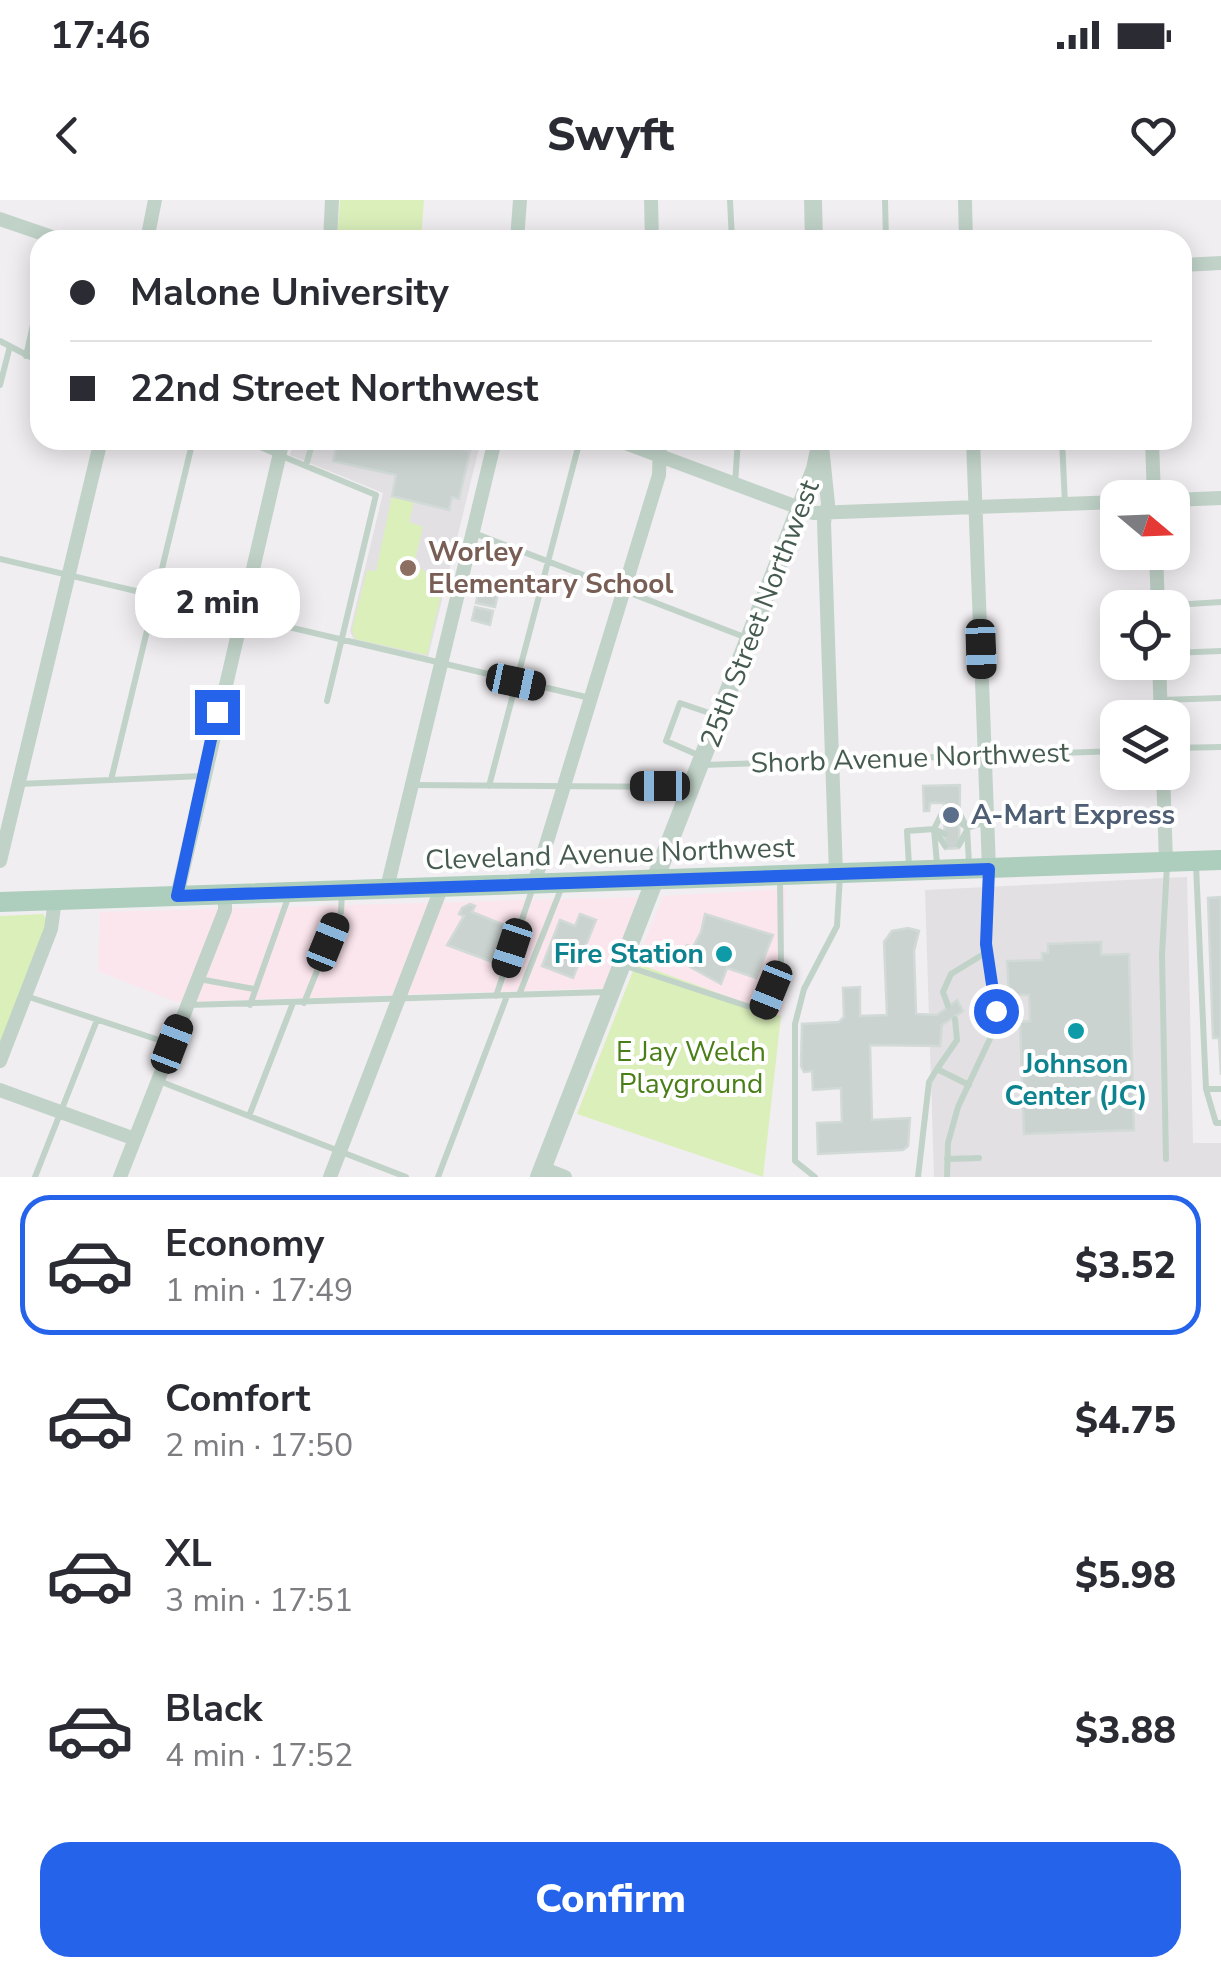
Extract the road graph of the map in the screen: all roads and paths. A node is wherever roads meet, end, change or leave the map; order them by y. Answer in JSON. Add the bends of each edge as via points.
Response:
{"nodes":[{"id":1,"x":156,"y":200,"type":"edge"},
{"id":2,"x":332,"y":200,"type":"edge"},
{"id":3,"x":520,"y":200,"type":"edge"},
{"id":4,"x":651,"y":200,"type":"edge"},
{"id":5,"x":730,"y":200,"type":"edge"},
{"id":6,"x":813,"y":200,"type":"edge"},
{"id":7,"x":885,"y":200,"type":"edge"},
{"id":8,"x":965,"y":200,"type":"edge"},
{"id":9,"x":0,"y":218,"type":"edge"},
{"id":10,"x":31,"y":230,"type":"edge"},
{"id":11,"x":150,"y":230,"type":"edge"},
{"id":12,"x":330,"y":230,"type":"edge"},
{"id":13,"x":518,"y":230,"type":"edge"},
{"id":14,"x":652,"y":230,"type":"edge"},
{"id":15,"x":732,"y":230,"type":"edge"},
{"id":16,"x":814,"y":230,"type":"edge"},
{"id":17,"x":886,"y":230,"type":"edge"},
{"id":18,"x":966,"y":230,"type":"edge"},
{"id":19,"x":1221,"y":263,"type":"edge"},
{"id":20,"x":1192,"y":264,"type":"edge"},
{"id":21,"x":30,"y":338,"type":"edge"},
{"id":22,"x":0,"y":341,"type":"edge"},
{"id":23,"x":10,"y":346,"type":"junction"},
{"id":24,"x":26,"y":356,"type":"junction"},
{"id":25,"x":30,"y":358,"type":"edge"},
{"id":26,"x":0,"y":385,"type":"edge"},
{"id":27,"x":98,"y":450,"type":"edge"},
{"id":28,"x":191,"y":450,"type":"edge"},
{"id":29,"x":281,"y":450,"type":"edge"},
{"id":30,"x":284,"y":450,"type":"edge"},
{"id":31,"x":310,"y":450,"type":"edge"},
{"id":32,"x":493,"y":450,"type":"edge"},
{"id":33,"x":577,"y":450,"type":"edge"},
{"id":34,"x":643,"y":450,"type":"edge"},
{"id":35,"x":661,"y":450,"type":"edge"},
{"id":36,"x":737,"y":450,"type":"edge"},
{"id":37,"x":819,"y":450,"type":"edge"},
{"id":38,"x":822,"y":450,"type":"edge"},
{"id":39,"x":973,"y":450,"type":"edge"},
{"id":40,"x":1062,"y":450,"type":"edge"},
{"id":41,"x":1152,"y":450,"type":"edge"},
{"id":42,"x":661,"y":457,"type":"junction"},
{"id":43,"x":306,"y":466,"type":"junction"},
{"id":44,"x":1153,"y":480,"type":"edge"},
{"id":45,"x":734,"y":485,"type":"junction"},
{"id":46,"x":1221,"y":498,"type":"edge"},
{"id":47,"x":1190,"y":499,"type":"edge"},
{"id":48,"x":1100,"y":503,"type":"edge"},
{"id":49,"x":1065,"y":504,"type":"junction"},
{"id":50,"x":976,"y":507,"type":"junction"},
{"id":51,"x":800,"y":509,"type":"junction"},
{"id":52,"x":826,"y":512,"type":"junction"},
{"id":53,"x":473,"y":532,"type":"junction"},
{"id":54,"x":0,"y":558,"type":"edge"},
{"id":55,"x":549,"y":561,"type":"junction"},
{"id":56,"x":69,"y":576,"type":"junction"},
{"id":57,"x":623,"y":590,"type":"junction"},
{"id":58,"x":155,"y":596,"type":"junction"},
{"id":59,"x":1221,"y":602,"type":"edge"},
{"id":60,"x":1190,"y":604,"type":"edge"},
{"id":61,"x":240,"y":617,"type":"junction"},
{"id":62,"x":750,"y":639,"type":"junction"},
{"id":63,"x":342,"y":641,"type":"junction"},
{"id":64,"x":1221,"y":651,"type":"edge"},
{"id":65,"x":1190,"y":652,"type":"edge"},
{"id":66,"x":441,"y":665,"type":"junction"},
{"id":67,"x":1160,"y":680,"type":"edge"},
{"id":68,"x":516,"y":682,"type":"junction"},
{"id":69,"x":590,"y":698,"type":"junction"},
{"id":70,"x":1221,"y":698,"type":"edge"},
{"id":71,"x":1161,"y":700,"type":"joint"},
{"id":72,"x":328,"y":701,"type":"dead end"},
{"id":73,"x":720,"y":716,"type":"junction"},
{"id":74,"x":1221,"y":747,"type":"edge"},
{"id":75,"x":1190,"y":748,"type":"edge"},
{"id":76,"x":1100,"y":752,"type":"edge"},
{"id":77,"x":985,"y":755,"type":"junction"},
{"id":78,"x":704,"y":761,"type":"junction"},
{"id":79,"x":832,"y":761,"type":"junction"},
{"id":80,"x":202,"y":776,"type":"junction"},
{"id":81,"x":111,"y":780,"type":"junction"},
{"id":82,"x":413,"y":784,"type":"junction"},
{"id":83,"x":489,"y":786,"type":"junction"},
{"id":84,"x":564,"y":786,"type":"junction"},
{"id":85,"x":694,"y":788,"type":"junction"},
{"id":86,"x":1164,"y":790,"type":"edge"},
{"id":87,"x":11,"y":792,"type":"edge"},
{"id":88,"x":944,"y":808,"type":"dead end"},
{"id":89,"x":957,"y":808,"type":"dead end"},
{"id":90,"x":944,"y":820,"type":"dead end"},
{"id":91,"x":957,"y":820,"type":"dead end"},
{"id":92,"x":987,"y":822,"type":"junction"},
{"id":93,"x":967,"y":828,"type":"junction"},
{"id":94,"x":934,"y":829,"type":"junction"},
{"id":95,"x":958,"y":833,"type":"dead end"},
{"id":96,"x":945,"y":834,"type":"dead end"},
{"id":97,"x":959,"y":845,"type":"dead end"},
{"id":98,"x":945,"y":846,"type":"dead end"},
{"id":99,"x":0,"y":861,"type":"edge"},
{"id":100,"x":1196,"y":861,"type":"junction"},
{"id":101,"x":1166,"y":862,"type":"junction"},
{"id":102,"x":1221,"y":863,"type":"edge"},
{"id":103,"x":979,"y":869,"type":"junction"},
{"id":104,"x":937,"y":870,"type":"junction"},
{"id":105,"x":910,"y":872,"type":"junction"},
{"id":106,"x":838,"y":874,"type":"junction"},
{"id":107,"x":780,"y":876,"type":"junction"},
{"id":108,"x":657,"y":881,"type":"junction"},
{"id":109,"x":563,"y":883,"type":"junction"},
{"id":110,"x":534,"y":884,"type":"junction"},
{"id":111,"x":442,"y":886,"type":"junction"},
{"id":112,"x":388,"y":888,"type":"junction"},
{"id":113,"x":342,"y":890,"type":"junction"},
{"id":114,"x":289,"y":892,"type":"junction"},
{"id":115,"x":225,"y":894,"type":"junction"},
{"id":116,"x":177,"y":896,"type":"junction"},
{"id":117,"x":55,"y":900,"type":"junction"},
{"id":118,"x":0,"y":902,"type":"edge"},
{"id":119,"x":987,"y":952,"type":"junction"},
{"id":120,"x":622,"y":965,"type":"junction"},
{"id":121,"x":198,"y":979,"type":"junction"},
{"id":122,"x":254,"y":989,"type":"junction"},
{"id":123,"x":611,"y":992,"type":"junction"},
{"id":124,"x":26,"y":995,"type":"junction"},
{"id":125,"x":520,"y":995,"type":"junction"},
{"id":126,"x":496,"y":996,"type":"junction"},
{"id":127,"x":507,"y":996,"type":"junction"},
{"id":128,"x":398,"y":1000,"type":"junction"},
{"id":129,"x":304,"y":1003,"type":"junction"},
{"id":130,"x":293,"y":1004,"type":"junction"},
{"id":131,"x":187,"y":1005,"type":"junction"},
{"id":132,"x":250,"y":1005,"type":"junction"},
{"id":133,"x":948,"y":1006,"type":"dead end"},
{"id":134,"x":955,"y":1018,"type":"dead end"},
{"id":135,"x":97,"y":1020,"type":"junction"},
{"id":136,"x":172,"y":1044,"type":"junction"},
{"id":137,"x":0,"y":1061,"type":"edge"},
{"id":138,"x":937,"y":1069,"type":"junction"},
{"id":139,"x":158,"y":1080,"type":"junction"},
{"id":140,"x":969,"y":1085,"type":"junction"},
{"id":141,"x":1206,"y":1089,"type":"junction"},
{"id":142,"x":1221,"y":1089,"type":"edge"},
{"id":143,"x":0,"y":1090,"type":"edge"},
{"id":144,"x":61,"y":1111,"type":"junction"},
{"id":145,"x":249,"y":1116,"type":"junction"},
{"id":146,"x":1221,"y":1122,"type":"edge"},
{"id":147,"x":135,"y":1139,"type":"junction"},
{"id":148,"x":340,"y":1151,"type":"junction"},
{"id":149,"x":980,"y":1158,"type":"dead end"},
{"id":150,"x":946,"y":1159,"type":"junction"},
{"id":151,"x":1166,"y":1159,"type":"dead end"},
{"id":152,"x":540,"y":1173,"type":"edge"},
{"id":153,"x":35,"y":1177,"type":"edge"},
{"id":154,"x":120,"y":1177,"type":"edge"},
{"id":155,"x":330,"y":1177,"type":"edge"},
{"id":156,"x":406,"y":1177,"type":"edge"},
{"id":157,"x":438,"y":1177,"type":"edge"},
{"id":158,"x":565,"y":1177,"type":"edge"},
{"id":159,"x":815,"y":1177,"type":"edge"},
{"id":160,"x":918,"y":1177,"type":"edge"},
{"id":161,"x":947,"y":1177,"type":"edge"}],
"edges":[{"from":1,"to":11,"type":"street"},
{"from":2,"to":12,"type":"street"},
{"from":3,"to":13,"type":"street"},
{"from":4,"to":14,"type":"street"},
{"from":5,"to":15,"type":"lane"},
{"from":6,"to":16,"type":"street"},
{"from":7,"to":17,"type":"lane"},
{"from":8,"to":18,"type":"street"},
{"from":9,"to":10,"type":"street"},
{"from":19,"to":20,"type":"street"},
{"from":21,"to":24,"type":"lane"},
{"from":22,"to":23,"type":"lane"},
{"from":23,"to":24,"type":"lane"},
{"from":23,"to":26,"type":"lane"},
{"from":24,"to":25,"type":"lane"},
{"from":27,"to":56,"type":"street"},
{"from":28,"to":58,"type":"lane"},
{"from":29,"to":61,"type":"street"},
{"from":30,"to":43,"type":"lane"},
{"from":31,"to":43,"type":"lane"},
{"from":32,"to":53,"type":"street"},
{"from":33,"to":55,"type":"lane"},
{"from":34,"to":42,"type":"street"},
{"from":35,"to":42,"type":"street"},
{"from":36,"to":45,"type":"lane"},
{"from":37,"to":51,"type":"street","name":"25th Street Northwest"},
{"from":38,"to":52,"type":"street"},
{"from":39,"to":50,"type":"street"},
{"from":40,"to":49,"type":"lane"},
{"from":41,"to":44,"type":"street"},
{"from":42,"to":45,"type":"street"},
{"from":42,"to":57,"type":"street"},
{"from":43,"to":63,"type":"lane","via":[[376,495]]},
{"from":45,"to":51,"type":"street"},
{"from":46,"to":47,"type":"street"},
{"from":48,"to":49,"type":"street"},
{"from":49,"to":50,"type":"street"},
{"from":50,"to":52,"type":"street"},
{"from":50,"to":77,"type":"street"},
{"from":51,"to":52,"type":"street"},
{"from":51,"to":62,"type":"street","name":"25th Street Northwest"},
{"from":52,"to":79,"type":"street"},
{"from":53,"to":55,"type":"lane"},
{"from":53,"to":66,"type":"street"},
{"from":54,"to":56,"type":"lane"},
{"from":55,"to":57,"type":"lane"},
{"from":55,"to":68,"type":"lane"},
{"from":56,"to":58,"type":"lane"},
{"from":56,"to":87,"type":"street"},
{"from":57,"to":62,"type":"lane"},
{"from":57,"to":69,"type":"street"},
{"from":58,"to":61,"type":"lane"},
{"from":58,"to":81,"type":"lane"},
{"from":59,"to":60,"type":"lane"},
{"from":61,"to":63,"type":"lane"},
{"from":61,"to":80,"type":"street"},
{"from":62,"to":73,"type":"street","name":"25th Street Northwest"},
{"from":63,"to":66,"type":"lane"},
{"from":63,"to":72,"type":"lane"},
{"from":64,"to":65,"type":"lane"},
{"from":66,"to":68,"type":"lane"},
{"from":66,"to":82,"type":"street"},
{"from":67,"to":71,"type":"street"},
{"from":68,"to":69,"type":"lane"},
{"from":68,"to":83,"type":"lane"},
{"from":69,"to":84,"type":"street"},
{"from":70,"to":71,"type":"lane"},
{"from":73,"to":78,"type":"street","name":"25th Street Northwest"},
{"from":73,"to":78,"type":"lane","via":[[680,703],[666,741]]},
{"from":74,"to":75,"type":"lane"},
{"from":76,"to":77,"type":"lane","name":"Shorb Avenue Northwest"},
{"from":77,"to":79,"type":"lane","name":"Shorb Avenue Northwest"},
{"from":77,"to":92,"type":"street"},
{"from":78,"to":79,"type":"lane","name":"Shorb Avenue Northwest"},
{"from":78,"to":85,"type":"street","name":"25th Street Northwest"},
{"from":79,"to":106,"type":"street"},
{"from":80,"to":81,"type":"lane"},
{"from":80,"to":116,"type":"street"},
{"from":81,"to":87,"type":"lane"},
{"from":82,"to":83,"type":"lane"},
{"from":82,"to":112,"type":"street"},
{"from":83,"to":84,"type":"lane"},
{"from":84,"to":85,"type":"lane"},
{"from":84,"to":110,"type":"street"},
{"from":85,"to":108,"type":"street","name":"25th Street Northwest"},
{"from":86,"to":101,"type":"street"},
{"from":87,"to":99,"type":"street"},
{"from":88,"to":94,"type":"lane"},
{"from":89,"to":93,"type":"lane"},
{"from":90,"to":94,"type":"lane"},
{"from":91,"to":93,"type":"lane"},
{"from":92,"to":93,"type":"lane"},
{"from":92,"to":103,"type":"street"},
{"from":93,"to":95,"type":"lane"},
{"from":93,"to":97,"type":"lane"},
{"from":93,"to":103,"type":"lane"},
{"from":94,"to":96,"type":"lane"},
{"from":94,"to":98,"type":"lane"},
{"from":94,"to":104,"type":"lane"},
{"from":94,"to":105,"type":"lane","via":[[907,832]]},
{"from":100,"to":101,"type":"main road","name":"Cleveland Avenue Northwest"},
{"from":100,"to":102,"type":"main road","name":"Cleveland Avenue Northwest"},
{"from":100,"to":141,"type":"lane"},
{"from":101,"to":103,"type":"main road","name":"Cleveland Avenue Northwest"},
{"from":101,"to":151,"type":"lane"},
{"from":103,"to":104,"type":"main road","name":"Cleveland Avenue Northwest"},
{"from":103,"to":119,"type":"lane"},
{"from":104,"to":105,"type":"main road","name":"Cleveland Avenue Northwest"},
{"from":105,"to":106,"type":"main road","name":"Cleveland Avenue Northwest"},
{"from":106,"to":107,"type":"main road","name":"Cleveland Avenue Northwest"},
{"from":106,"to":159,"type":"lane","via":[[838,926],[804,989],[795,1024],[795,1161]]},
{"from":107,"to":108,"type":"main road","name":"Cleveland Avenue Northwest"},
{"from":107,"to":120,"type":"lane","via":[[780,962],[762,1012]]},
{"from":108,"to":109,"type":"main road","name":"Cleveland Avenue Northwest"},
{"from":108,"to":120,"type":"street","name":"25th Street Northwest"},
{"from":109,"to":110,"type":"main road","name":"Cleveland Avenue Northwest"},
{"from":109,"to":125,"type":"lane"},
{"from":110,"to":111,"type":"main road","name":"Cleveland Avenue Northwest"},
{"from":110,"to":126,"type":"lane"},
{"from":111,"to":112,"type":"main road","name":"Cleveland Avenue Northwest"},
{"from":111,"to":128,"type":"street"},
{"from":112,"to":113,"type":"main road","name":"Cleveland Avenue Northwest"},
{"from":113,"to":114,"type":"main road","name":"Cleveland Avenue Northwest"},
{"from":113,"to":129,"type":"lane","via":[[341,912]]},
{"from":114,"to":115,"type":"main road","name":"Cleveland Avenue Northwest"},
{"from":114,"to":122,"type":"lane"},
{"from":115,"to":116,"type":"main road","name":"Cleveland Avenue Northwest"},
{"from":115,"to":121,"type":"street"},
{"from":116,"to":117,"type":"main road","name":"Cleveland Avenue Northwest"},
{"from":117,"to":118,"type":"main road","name":"Cleveland Avenue Northwest"},
{"from":117,"to":124,"type":"street","via":[[52,929]]},
{"from":119,"to":133,"type":"lane","via":[[951,974],[944,992]]},
{"from":119,"to":140,"type":"lane","via":[[995,1028]]},
{"from":120,"to":123,"type":"street","name":"25th Street Northwest"},
{"from":121,"to":122,"type":"lane"},
{"from":121,"to":131,"type":"street"},
{"from":122,"to":132,"type":"lane"},
{"from":123,"to":125,"type":"lane"},
{"from":123,"to":152,"type":"street","name":"25th Street Northwest"},
{"from":124,"to":135,"type":"lane"},
{"from":124,"to":137,"type":"street"},
{"from":125,"to":127,"type":"lane"},
{"from":126,"to":127,"type":"lane"},
{"from":126,"to":128,"type":"lane"},
{"from":127,"to":157,"type":"lane"},
{"from":128,"to":129,"type":"lane"},
{"from":128,"to":148,"type":"street"},
{"from":129,"to":130,"type":"lane"},
{"from":130,"to":132,"type":"lane"},
{"from":130,"to":145,"type":"lane"},
{"from":131,"to":132,"type":"lane"},
{"from":131,"to":136,"type":"street"},
{"from":134,"to":138,"type":"lane","via":[[957,1040]]},
{"from":135,"to":136,"type":"lane"},
{"from":135,"to":144,"type":"lane"},
{"from":136,"to":139,"type":"street"},
{"from":138,"to":140,"type":"lane"},
{"from":138,"to":160,"type":"lane","via":[[925,1099]]},
{"from":139,"to":145,"type":"lane"},
{"from":139,"to":147,"type":"street"},
{"from":140,"to":150,"type":"lane"},
{"from":141,"to":142,"type":"lane"},
{"from":141,"to":146,"type":"lane","via":[[1209,1110]]},
{"from":143,"to":144,"type":"street"},
{"from":144,"to":147,"type":"street"},
{"from":144,"to":153,"type":"lane"},
{"from":145,"to":148,"type":"lane"},
{"from":147,"to":154,"type":"street"},
{"from":148,"to":155,"type":"street"},
{"from":148,"to":156,"type":"lane"},
{"from":149,"to":150,"type":"lane"},
{"from":150,"to":161,"type":"lane"},
{"from":152,"to":158,"type":"street"}]}
